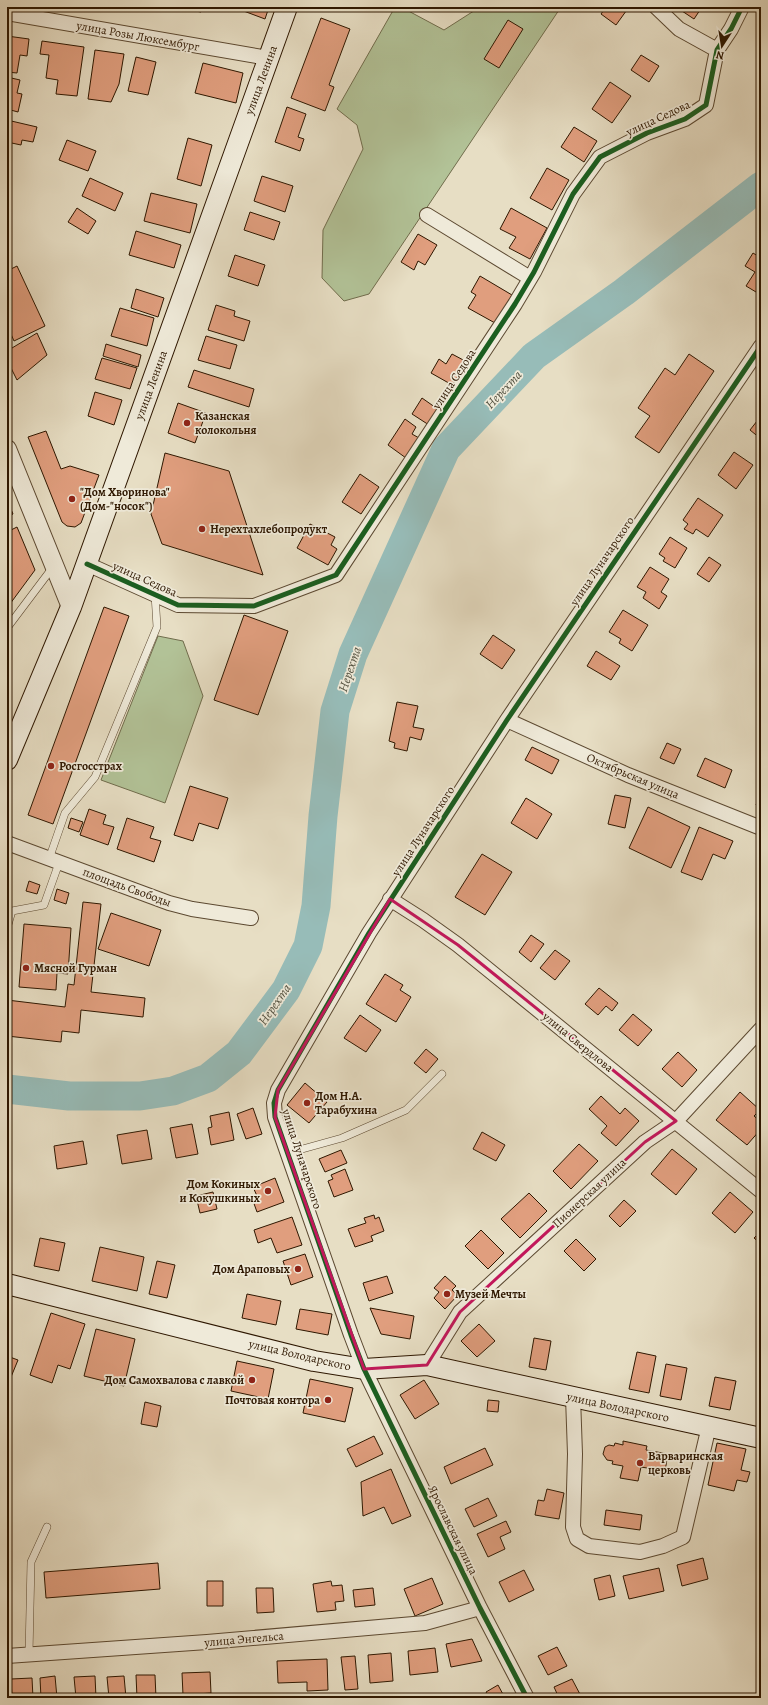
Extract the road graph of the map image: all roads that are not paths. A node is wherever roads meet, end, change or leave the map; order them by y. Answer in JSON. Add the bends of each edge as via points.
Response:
{"nodes":[{"id":1,"x":287,"y":7,"type":"edge"},
{"id":2,"x":656,"y":7,"type":"edge"},
{"id":3,"x":742,"y":7,"type":"edge"},
{"id":4,"x":7,"y":13,"type":"edge"},
{"id":5,"x":717,"y":50,"type":"junction"},
{"id":6,"x":268,"y":58,"type":"junction"},
{"id":7,"x":427,"y":215,"type":"dead end"},
{"id":8,"x":530,"y":278,"type":"junction"},
{"id":9,"x":761,"y":346,"type":"edge"},
{"id":10,"x":7,"y":449,"type":"edge"},
{"id":11,"x":86,"y":564,"type":"junction"},
{"id":12,"x":54,"y":565,"type":"junction"},
{"id":13,"x":155,"y":594,"type":"junction"},
{"id":14,"x":71,"y":607,"type":"junction"},
{"id":15,"x":7,"y":628,"type":"edge"},
{"id":16,"x":507,"y":720,"type":"junction"},
{"id":17,"x":7,"y":760,"type":"edge"},
{"id":18,"x":761,"y":828,"type":"edge"},
{"id":19,"x":7,"y":843,"type":"edge"},
{"id":20,"x":54,"y":861,"type":"junction"},
{"id":21,"x":390,"y":899,"type":"junction"},
{"id":22,"x":251,"y":918,"type":"dead end"},
{"id":23,"x":7,"y":928,"type":"edge"},
{"id":24,"x":761,"y":1029,"type":"edge"},
{"id":25,"x":442,"y":1074,"type":"dead end"},
{"id":26,"x":676,"y":1121,"type":"junction"},
{"id":27,"x":288,"y":1153,"type":"junction"},
{"id":28,"x":761,"y":1191,"type":"edge"},
{"id":29,"x":7,"y":1284,"type":"edge"},
{"id":30,"x":427,"y":1365,"type":"junction"},
{"id":31,"x":364,"y":1369,"type":"junction"},
{"id":32,"x":573,"y":1397,"type":"junction"},
{"id":33,"x":709,"y":1426,"type":"junction"},
{"id":34,"x":761,"y":1438,"type":"edge"},
{"id":35,"x":46,"y":1527,"type":"dead end"},
{"id":36,"x":480,"y":1608,"type":"junction"},
{"id":37,"x":29,"y":1654,"type":"junction"},
{"id":38,"x":7,"y":1656,"type":"edge"},
{"id":39,"x":527,"y":1698,"type":"edge"}],
"edges":[{"from":1,"to":6,"type":"main road","name":"улица Ленина"},
{"from":2,"to":5,"type":"street","via":[[679,29]]},
{"from":3,"to":5,"type":"street","name":"улица Седова"},
{"from":4,"to":6,"type":"street","name":"улица Розы Люксембург"},
{"from":5,"to":8,"type":"street","name":"улица Седова","via":[[706,105],[685,119],[647,133],[600,157],[572,194]]},
{"from":6,"to":11,"type":"main road","name":"улица Ленина"},
{"from":7,"to":8,"type":"street"},
{"from":8,"to":13,"type":"street","name":"улица Седова","via":[[336,576],[254,606],[178,605]]},
{"from":9,"to":16,"type":"street","name":"улица Луначарского"},
{"from":10,"to":12,"type":"street"},
{"from":11,"to":13,"type":"street","name":"улица Седова"},
{"from":11,"to":14,"type":"main road","name":"улица Ленина"},
{"from":12,"to":14,"type":"street"},
{"from":12,"to":15,"type":"lane"},
{"from":13,"to":20,"type":"lane","via":[[157,627],[95,777],[65,813]]},
{"from":14,"to":17,"type":"main road","name":"улица Ленина"},
{"from":16,"to":18,"type":"street","name":"Октябрьская улица","via":[[628,775]]},
{"from":16,"to":21,"type":"street","name":"улица Луначарского"},
{"from":19,"to":20,"type":"street","name":"площадь Свободы"},
{"from":20,"to":22,"type":"street","name":"площадь Свободы","via":[[169,903]]},
{"from":20,"to":23,"type":"lane","via":[[44,905],[12,911]]},
{"from":21,"to":26,"type":"street","name":"улица Свердлова","via":[[458,945]]},
{"from":21,"to":27,"type":"street","name":"улица Луначарского","via":[[278,1090],[274,1103],[275,1117]]},
{"from":24,"to":26,"type":"street","name":"Пионерская улица"},
{"from":25,"to":27,"type":"lane","via":[[406,1110],[342,1138]]},
{"from":26,"to":28,"type":"street","name":"улица Свердлова"},
{"from":26,"to":30,"type":"street","name":"Пионерская улица","via":[[645,1142],[460,1312]]},
{"from":27,"to":31,"type":"street","name":"улица Луначарского"},
{"from":29,"to":31,"type":"main road","name":"улица Володарского","via":[[314,1361]]},
{"from":30,"to":31,"type":"main road","name":"улица Володарского"},
{"from":30,"to":32,"type":"main road","name":"улица Володарского"},
{"from":31,"to":36,"type":"street","name":"Ярославская улица"},
{"from":32,"to":33,"type":"main road","name":"улица Володарского"},
{"from":32,"to":33,"type":"street","via":[[573,1527],[577,1539],[589,1546],[640,1552],[683,1537]]},
{"from":33,"to":34,"type":"main road","name":"улица Володарского"},
{"from":35,"to":37,"type":"lane","via":[[31,1562]]},
{"from":36,"to":37,"type":"street","name":"улица Энгельса","via":[[425,1623]]},
{"from":36,"to":39,"type":"street","name":"Ярославская улица"},
{"from":37,"to":38,"type":"street","name":"улица Энгельса"}]}
